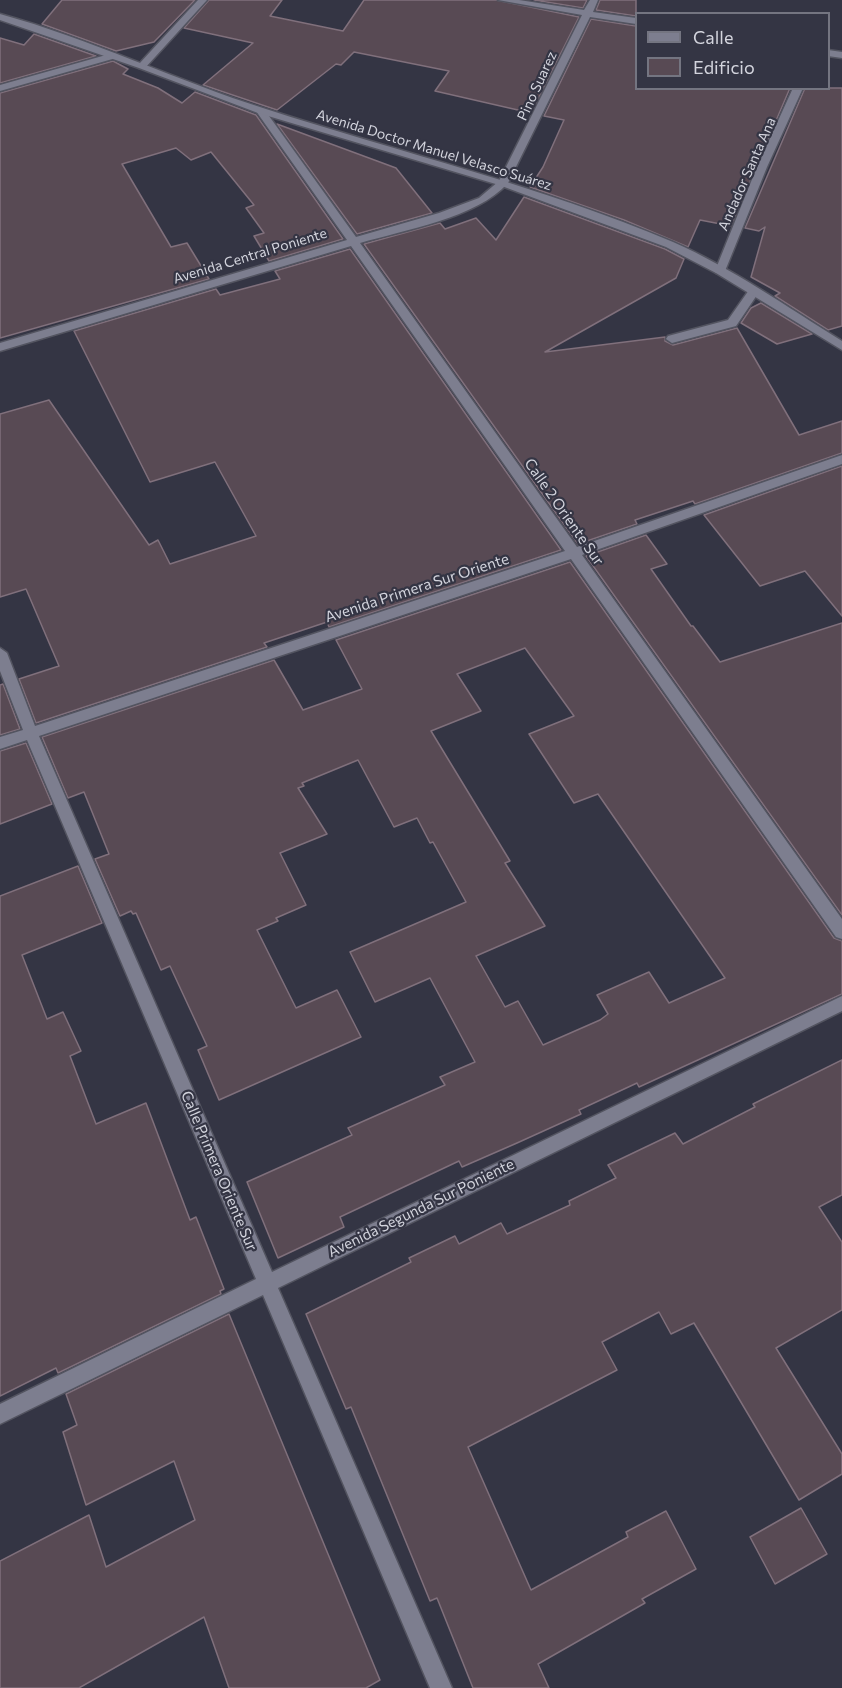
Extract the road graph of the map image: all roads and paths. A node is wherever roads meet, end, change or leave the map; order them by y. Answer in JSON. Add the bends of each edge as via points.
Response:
{"nodes":[{"id":1,"x":203,"y":0,"type":"edge"},
{"id":2,"x":502,"y":0,"type":"edge"},
{"id":3,"x":594,"y":0,"type":"edge"},
{"id":4,"x":587,"y":13,"type":"junction"},
{"id":5,"x":0,"y":17,"type":"edge"},
{"id":6,"x":635,"y":21,"type":"edge"},
{"id":7,"x":113,"y":56,"type":"junction"},
{"id":8,"x":142,"y":66,"type":"junction"},
{"id":9,"x":0,"y":88,"type":"edge"},
{"id":10,"x":797,"y":90,"type":"edge"},
{"id":11,"x":261,"y":111,"type":"junction"},
{"id":12,"x":504,"y":183,"type":"junction"},
{"id":13,"x":353,"y":240,"type":"junction"},
{"id":14,"x":720,"y":271,"type":"junction"},
{"id":15,"x":753,"y":292,"type":"junction"},
{"id":16,"x":672,"y":339,"type":"dead end"},
{"id":17,"x":842,"y":346,"type":"edge"},
{"id":18,"x":0,"y":347,"type":"edge"},
{"id":19,"x":842,"y":459,"type":"edge"},
{"id":20,"x":573,"y":554,"type":"junction"},
{"id":21,"x":0,"y":653,"type":"edge"},
{"id":22,"x":31,"y":733,"type":"junction"},
{"id":23,"x":0,"y":743,"type":"edge"},
{"id":24,"x":842,"y":932,"type":"edge"},
{"id":25,"x":842,"y":1003,"type":"edge"},
{"id":26,"x":267,"y":1282,"type":"junction"},
{"id":27,"x":0,"y":1414,"type":"edge"},
{"id":28,"x":441,"y":1688,"type":"edge"}],
"edges":[{"from":1,"to":8,"type":"street"},
{"from":2,"to":4,"type":"street"},
{"from":3,"to":4,"type":"street","name":"Pino Suarez"},
{"from":4,"to":6,"type":"street"},
{"from":4,"to":12,"type":"street","name":"Pino Suarez"},
{"from":5,"to":7,"type":"street","name":"Avenida Doctor Manuel Velasco Suárez"},
{"from":7,"to":8,"type":"street","name":"Avenida Doctor Manuel Velasco Suárez"},
{"from":7,"to":9,"type":"street"},
{"from":8,"to":11,"type":"street","name":"Avenida Doctor Manuel Velasco Suárez"},
{"from":10,"to":14,"type":"street","name":"Andador Santa Ana"},
{"from":11,"to":12,"type":"street","name":"Avenida Doctor Manuel Velasco Suárez"},
{"from":11,"to":13,"type":"street","name":"Calle 2 Oriente Sur"},
{"from":12,"to":13,"type":"street","name":"Avenida Central Poniente","via":[[483,200],[444,215]]},
{"from":12,"to":14,"type":"street","name":"Avenida Doctor Manuel Velasco Suárez","via":[[670,245]]},
{"from":13,"to":18,"type":"street","name":"Avenida Central Poniente"},
{"from":13,"to":20,"type":"street","name":"Calle 2 Oriente Sur"},
{"from":14,"to":15,"type":"street","name":"Avenida Doctor Manuel Velasco Suárez"},
{"from":15,"to":16,"type":"street","via":[[732,323]]},
{"from":15,"to":17,"type":"street","name":"Avenida Doctor Manuel Velasco Suárez"},
{"from":19,"to":20,"type":"street","name":"Avenida Primera Sur Oriente"},
{"from":20,"to":22,"type":"street","name":"Avenida Primera Sur Oriente"},
{"from":20,"to":24,"type":"street","name":"Calle 2 Oriente Sur"},
{"from":21,"to":22,"type":"street","name":"Calle Primera Oriente Sur"},
{"from":22,"to":23,"type":"street","name":"Avenida Primera Sur Oriente"},
{"from":22,"to":26,"type":"street","name":"Calle Primera Oriente Sur"},
{"from":25,"to":26,"type":"street","name":"Avenida Segunda Sur Poniente"},
{"from":26,"to":27,"type":"street","name":"Avenida Segunda Sur Poniente"},
{"from":26,"to":28,"type":"street","name":"Calle Primera Oriente Sur"}]}
